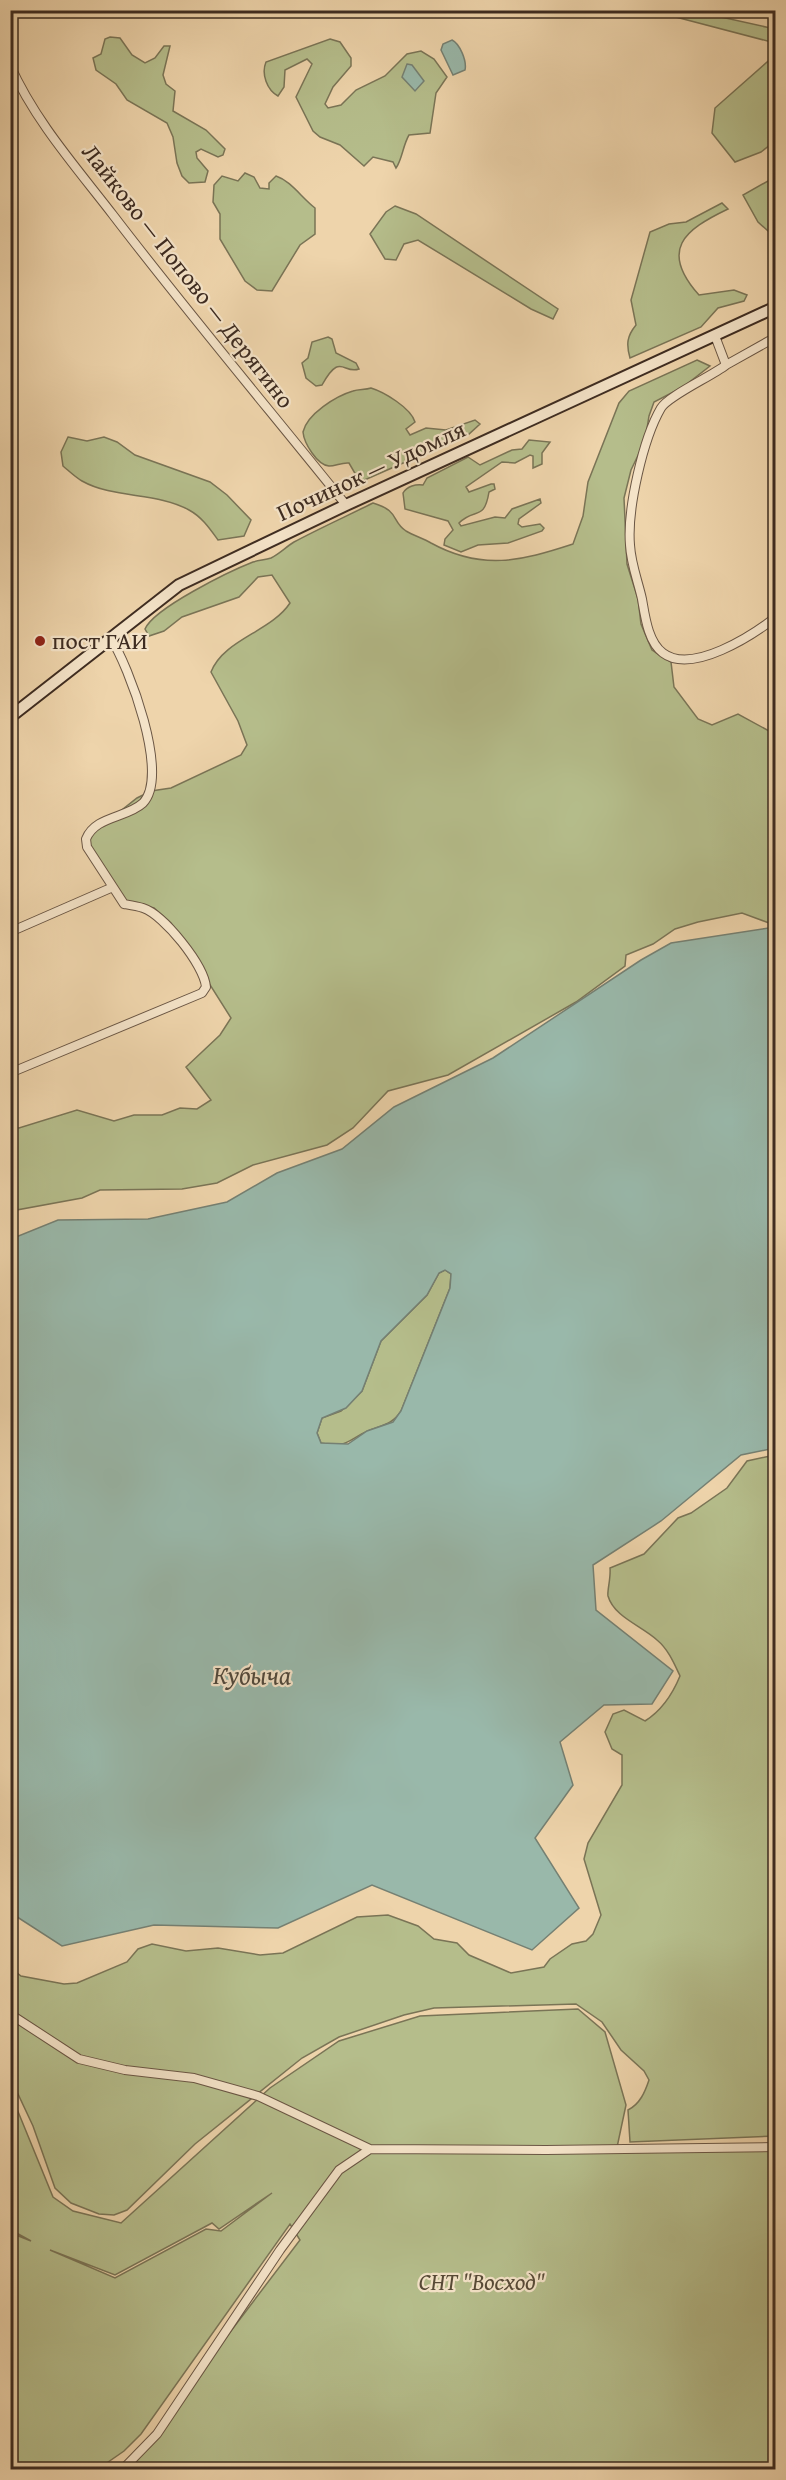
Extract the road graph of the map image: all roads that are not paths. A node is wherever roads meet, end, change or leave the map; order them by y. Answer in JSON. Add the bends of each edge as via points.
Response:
{"nodes":[{"id":1,"x":10,"y":65,"type":"edge"},
{"id":2,"x":776,"y":307,"type":"edge"},
{"id":3,"x":715,"y":336,"type":"junction"},
{"id":4,"x":776,"y":337,"type":"edge"},
{"id":5,"x":726,"y":365,"type":"junction"},
{"id":6,"x":346,"y":505,"type":"junction"},
{"id":7,"x":776,"y":617,"type":"edge"},
{"id":8,"x":110,"y":637,"type":"junction"},
{"id":9,"x":10,"y":717,"type":"edge"},
{"id":10,"x":113,"y":887,"type":"junction"},
{"id":11,"x":10,"y":932,"type":"edge"},
{"id":12,"x":10,"y":1073,"type":"edge"},
{"id":13,"x":10,"y":2014,"type":"edge"},
{"id":14,"x":776,"y":2146,"type":"edge"},
{"id":15,"x":370,"y":2149,"type":"junction"},
{"id":16,"x":122,"y":2469,"type":"edge"}],
"edges":[{"from":1,"to":6,"type":"street","name":"Лайково — Попово — Дерягино","via":[[36,112],[71,160]]},
{"from":2,"to":3,"type":"main road","name":"Починок — Удомля"},
{"from":3,"to":5,"type":"street"},
{"from":3,"to":6,"type":"main road","name":"Починок — Удомля"},
{"from":4,"to":5,"type":"street"},
{"from":5,"to":7,"type":"street","via":[[661,407],[634,488],[630,545],[635,575],[656,645],[671,657],[692,658],[726,648]]},
{"from":6,"to":8,"type":"main road","name":"Починок — Удомля","via":[[179,585]]},
{"from":8,"to":9,"type":"main road","name":"Починок — Удомля"},
{"from":8,"to":10,"type":"street","via":[[132,678],[152,778],[149,795],[141,804],[94,827],[86,839],[87,847]]},
{"from":10,"to":11,"type":"street"},
{"from":10,"to":12,"type":"street","via":[[124,904],[144,908],[167,924],[206,982],[205,992]]},
{"from":13,"to":15,"type":"street","via":[[79,2059],[125,2070],[194,2078],[258,2096]]},
{"from":14,"to":15,"type":"street"},
{"from":15,"to":16,"type":"street","via":[[339,2170],[156,2434]]}]}
